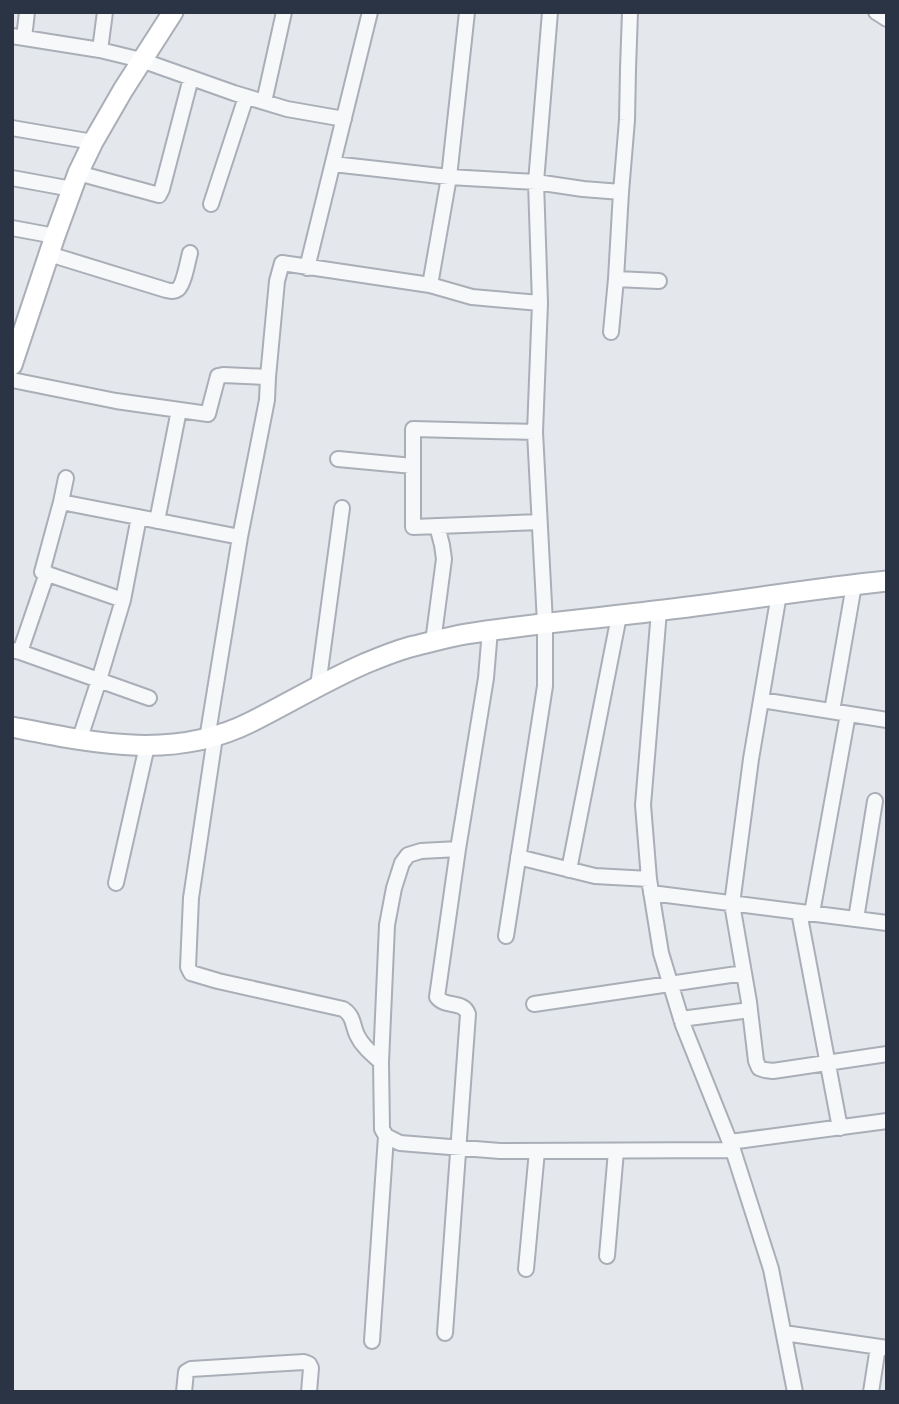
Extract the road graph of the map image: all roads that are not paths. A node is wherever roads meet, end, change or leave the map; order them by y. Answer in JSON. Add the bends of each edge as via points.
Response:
{"nodes":[{"id":1,"x":27,"y":12,"type":"edge"},
{"id":2,"x":105,"y":12,"type":"edge"},
{"id":3,"x":173,"y":12,"type":"edge"},
{"id":4,"x":284,"y":12,"type":"edge"},
{"id":5,"x":370,"y":12,"type":"edge"},
{"id":6,"x":467,"y":12,"type":"edge"},
{"id":7,"x":550,"y":12,"type":"edge"},
{"id":8,"x":630,"y":12,"type":"edge"},
{"id":9,"x":876,"y":12,"type":"edge"},
{"id":10,"x":887,"y":19,"type":"edge"},
{"id":11,"x":18,"y":37,"type":"edge"},
{"id":12,"x":100,"y":50,"type":"junction"},
{"id":13,"x":141,"y":60,"type":"junction"},
{"id":14,"x":191,"y":78,"type":"junction"},
{"id":15,"x":246,"y":97,"type":"junction"},
{"id":16,"x":264,"y":102,"type":"junction"},
{"id":17,"x":344,"y":120,"type":"junction"},
{"id":18,"x":12,"y":128,"type":"edge"},
{"id":19,"x":93,"y":142,"type":"junction"},
{"id":20,"x":333,"y":164,"type":"junction"},
{"id":21,"x":449,"y":177,"type":"junction"},
{"id":22,"x":12,"y":178,"type":"edge"},
{"id":23,"x":75,"y":181,"type":"junction"},
{"id":24,"x":536,"y":182,"type":"junction"},
{"id":25,"x":621,"y":192,"type":"junction"},
{"id":26,"x":211,"y":204,"type":"dead end"},
{"id":27,"x":12,"y":228,"type":"edge"},
{"id":28,"x":52,"y":245,"type":"junction"},
{"id":29,"x":190,"y":253,"type":"dead end"},
{"id":30,"x":307,"y":268,"type":"junction"},
{"id":31,"x":616,"y":279,"type":"junction"},
{"id":32,"x":659,"y":281,"type":"dead end"},
{"id":33,"x":430,"y":285,"type":"junction"},
{"id":34,"x":540,"y":303,"type":"junction"},
{"id":35,"x":611,"y":332,"type":"dead end"},
{"id":36,"x":12,"y":365,"type":"edge"},
{"id":37,"x":268,"y":377,"type":"junction"},
{"id":38,"x":12,"y":380,"type":"edge"},
{"id":39,"x":179,"y":410,"type":"junction"},
{"id":40,"x":535,"y":432,"type":"junction"},
{"id":41,"x":338,"y":459,"type":"dead end"},
{"id":42,"x":413,"y":466,"type":"junction"},
{"id":43,"x":66,"y":478,"type":"dead end"},
{"id":44,"x":61,"y":502,"type":"junction"},
{"id":45,"x":342,"y":508,"type":"dead end"},
{"id":46,"x":139,"y":517,"type":"junction"},
{"id":47,"x":156,"y":521,"type":"junction"},
{"id":48,"x":539,"y":522,"type":"junction"},
{"id":49,"x":437,"y":526,"type":"junction"},
{"id":50,"x":240,"y":537,"type":"junction"},
{"id":51,"x":47,"y":573,"type":"junction"},
{"id":52,"x":887,"y":581,"type":"edge"},
{"id":53,"x":854,"y":585,"type":"junction"},
{"id":54,"x":779,"y":594,"type":"junction"},
{"id":55,"x":122,"y":600,"type":"junction"},
{"id":56,"x":659,"y":611,"type":"junction"},
{"id":57,"x":619,"y":616,"type":"junction"},
{"id":58,"x":545,"y":623,"type":"junction"},
{"id":59,"x":490,"y":631,"type":"junction"},
{"id":60,"x":433,"y":642,"type":"junction"},
{"id":61,"x":16,"y":651,"type":"edge"},
{"id":62,"x":99,"y":680,"type":"junction"},
{"id":63,"x":318,"y":686,"type":"junction"},
{"id":64,"x":149,"y":698,"type":"dead end"},
{"id":65,"x":761,"y":700,"type":"junction"},
{"id":66,"x":832,"y":711,"type":"junction"},
{"id":67,"x":848,"y":714,"type":"junction"},
{"id":68,"x":887,"y":720,"type":"edge"},
{"id":69,"x":12,"y":727,"type":"edge"},
{"id":70,"x":211,"y":738,"type":"junction"},
{"id":71,"x":79,"y":740,"type":"junction"},
{"id":72,"x":147,"y":746,"type":"junction"},
{"id":73,"x":875,"y":801,"type":"dead end"},
{"id":74,"x":458,"y":849,"type":"junction"},
{"id":75,"x":518,"y":857,"type":"junction"},
{"id":76,"x":569,"y":870,"type":"junction"},
{"id":77,"x":116,"y":883,"type":"dead end"},
{"id":78,"x":650,"y":886,"type":"junction"},
{"id":79,"x":732,"y":904,"type":"junction"},
{"id":80,"x":805,"y":913,"type":"junction"},
{"id":81,"x":856,"y":919,"type":"junction"},
{"id":82,"x":887,"y":923,"type":"edge"},
{"id":83,"x":506,"y":936,"type":"dead end"},
{"id":84,"x":744,"y":973,"type":"junction"},
{"id":85,"x":671,"y":984,"type":"junction"},
{"id":86,"x":534,"y":1004,"type":"dead end"},
{"id":87,"x":750,"y":1010,"type":"junction"},
{"id":88,"x":681,"y":1019,"type":"junction"},
{"id":89,"x":887,"y":1054,"type":"edge"},
{"id":90,"x":382,"y":1062,"type":"junction"},
{"id":91,"x":827,"y":1062,"type":"junction"},
{"id":92,"x":887,"y":1121,"type":"edge"},
{"id":93,"x":840,"y":1128,"type":"junction"},
{"id":94,"x":386,"y":1136,"type":"junction"},
{"id":95,"x":732,"y":1146,"type":"junction"},
{"id":96,"x":458,"y":1148,"type":"junction"},
{"id":97,"x":537,"y":1151,"type":"junction"},
{"id":98,"x":616,"y":1151,"type":"junction"},
{"id":99,"x":607,"y":1256,"type":"dead end"},
{"id":100,"x":526,"y":1269,"type":"dead end"},
{"id":101,"x":444,"y":1333,"type":"dead end"},
{"id":102,"x":784,"y":1333,"type":"junction"},
{"id":103,"x":372,"y":1341,"type":"dead end"},
{"id":104,"x":882,"y":1347,"type":"edge"},
{"id":105,"x":184,"y":1392,"type":"edge"},
{"id":106,"x":309,"y":1392,"type":"edge"},
{"id":107,"x":795,"y":1392,"type":"edge"},
{"id":108,"x":872,"y":1392,"type":"edge"}],
"edges":[{"from":1,"to":11,"type":"street"},
{"from":2,"to":12,"type":"street"},
{"from":3,"to":13,"type":"street"},
{"from":4,"to":16,"type":"street"},
{"from":5,"to":17,"type":"street"},
{"from":6,"to":21,"type":"street"},
{"from":7,"to":24,"type":"street"},
{"from":8,"to":25,"type":"street"},
{"from":9,"to":10,"type":"street"},
{"from":11,"to":12,"type":"street"},
{"from":12,"to":13,"type":"street"},
{"from":13,"to":14,"type":"street"},
{"from":13,"to":19,"type":"street"},
{"from":14,"to":15,"type":"street"},
{"from":14,"to":23,"type":"street","via":[[159,195]]},
{"from":15,"to":16,"type":"street"},
{"from":15,"to":26,"type":"street"},
{"from":16,"to":17,"type":"street"},
{"from":17,"to":20,"type":"street"},
{"from":18,"to":19,"type":"street"},
{"from":19,"to":23,"type":"street"},
{"from":20,"to":21,"type":"street"},
{"from":20,"to":30,"type":"street"},
{"from":21,"to":24,"type":"street"},
{"from":21,"to":33,"type":"street"},
{"from":22,"to":23,"type":"street"},
{"from":23,"to":28,"type":"street"},
{"from":24,"to":25,"type":"street"},
{"from":24,"to":34,"type":"street"},
{"from":25,"to":31,"type":"street"},
{"from":27,"to":28,"type":"street"},
{"from":28,"to":29,"type":"street","via":[[174,291],[182,284]]},
{"from":28,"to":36,"type":"street"},
{"from":30,"to":33,"type":"street"},
{"from":30,"to":37,"type":"street","via":[[281,265]]},
{"from":31,"to":32,"type":"street"},
{"from":31,"to":35,"type":"street"},
{"from":33,"to":34,"type":"street","via":[[472,297]]},
{"from":34,"to":40,"type":"street"},
{"from":37,"to":39,"type":"street","via":[[219,376],[208,414]]},
{"from":37,"to":50,"type":"street"},
{"from":38,"to":39,"type":"street"},
{"from":39,"to":47,"type":"street"},
{"from":40,"to":42,"type":"street","via":[[413,429]]},
{"from":40,"to":48,"type":"street"},
{"from":41,"to":42,"type":"street"},
{"from":42,"to":49,"type":"street","via":[[413,527]]},
{"from":43,"to":44,"type":"street"},
{"from":44,"to":46,"type":"street"},
{"from":44,"to":51,"type":"street","via":[[42,572]]},
{"from":45,"to":63,"type":"street"},
{"from":46,"to":47,"type":"street"},
{"from":46,"to":55,"type":"street"},
{"from":47,"to":50,"type":"street"},
{"from":48,"to":49,"type":"street"},
{"from":48,"to":58,"type":"street"},
{"from":49,"to":60,"type":"street","via":[[444,559]]},
{"from":50,"to":70,"type":"street"},
{"from":51,"to":55,"type":"street"},
{"from":51,"to":61,"type":"street"},
{"from":52,"to":53,"type":"street"},
{"from":53,"to":54,"type":"street"},
{"from":53,"to":66,"type":"street"},
{"from":54,"to":56,"type":"street"},
{"from":54,"to":65,"type":"street"},
{"from":55,"to":62,"type":"street"},
{"from":56,"to":57,"type":"street"},
{"from":56,"to":78,"type":"street","via":[[643,805]]},
{"from":57,"to":58,"type":"street"},
{"from":57,"to":76,"type":"street"},
{"from":58,"to":59,"type":"street"},
{"from":58,"to":75,"type":"street","via":[[545,686]]},
{"from":59,"to":60,"type":"street"},
{"from":59,"to":74,"type":"street"},
{"from":60,"to":63,"type":"street","via":[[388,654]]},
{"from":61,"to":62,"type":"street"},
{"from":62,"to":64,"type":"street"},
{"from":62,"to":71,"type":"street"},
{"from":63,"to":70,"type":"street"},
{"from":65,"to":66,"type":"street"},
{"from":65,"to":79,"type":"street"},
{"from":66,"to":67,"type":"street"},
{"from":67,"to":68,"type":"street"},
{"from":67,"to":80,"type":"street"},
{"from":69,"to":71,"type":"street"},
{"from":70,"to":72,"type":"street"},
{"from":70,"to":90,"type":"street","via":[[191,898],[191,973],[344,1009],[361,1042]]},
{"from":71,"to":72,"type":"street"},
{"from":72,"to":77,"type":"street"},
{"from":73,"to":81,"type":"street"},
{"from":74,"to":90,"type":"street","via":[[421,851],[408,855],[402,863],[387,925]]},
{"from":74,"to":96,"type":"street","via":[[437,997],[467,1009],[468,1014]]},
{"from":75,"to":76,"type":"street"},
{"from":75,"to":83,"type":"street"},
{"from":76,"to":78,"type":"street"},
{"from":78,"to":79,"type":"street"},
{"from":78,"to":85,"type":"street"},
{"from":79,"to":80,"type":"street"},
{"from":79,"to":84,"type":"street"},
{"from":80,"to":81,"type":"street"},
{"from":80,"to":91,"type":"street"},
{"from":81,"to":82,"type":"street"},
{"from":84,"to":85,"type":"street"},
{"from":84,"to":87,"type":"street"},
{"from":85,"to":86,"type":"street"},
{"from":85,"to":88,"type":"street"},
{"from":87,"to":88,"type":"street"},
{"from":87,"to":91,"type":"street","via":[[759,1068],[773,1071]]},
{"from":88,"to":95,"type":"street"},
{"from":89,"to":91,"type":"street"},
{"from":90,"to":94,"type":"street","via":[[382,1129]]},
{"from":91,"to":93,"type":"street"},
{"from":92,"to":93,"type":"street"},
{"from":93,"to":95,"type":"street"},
{"from":94,"to":96,"type":"street","via":[[400,1143]]},
{"from":94,"to":103,"type":"street"},
{"from":95,"to":98,"type":"street"},
{"from":95,"to":102,"type":"street","via":[[771,1269]]},
{"from":96,"to":97,"type":"street"},
{"from":96,"to":101,"type":"street"},
{"from":97,"to":98,"type":"street"},
{"from":97,"to":100,"type":"street"},
{"from":98,"to":99,"type":"street"},
{"from":102,"to":104,"type":"street"},
{"from":102,"to":107,"type":"street"},
{"from":104,"to":108,"type":"street"},
{"from":105,"to":106,"type":"street","via":[[186,1372],[191,1369],[304,1362],[311,1367]]}]}
